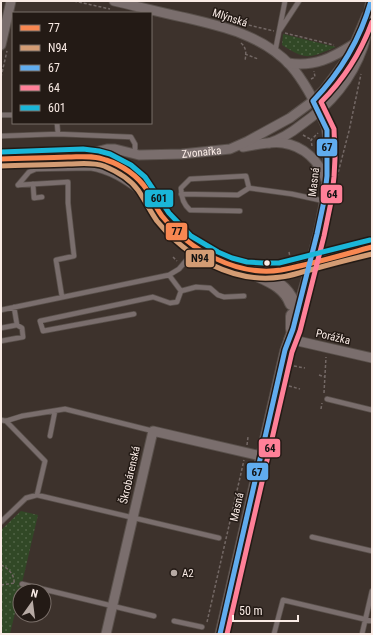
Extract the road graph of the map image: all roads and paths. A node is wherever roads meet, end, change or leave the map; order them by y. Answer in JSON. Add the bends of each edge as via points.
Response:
{"nodes":[{"id":1,"x":11,"y":1,"type":"edge"},
{"id":2,"x":74,"y":1,"type":"edge"},
{"id":3,"x":285,"y":1,"type":"edge"},
{"id":4,"x":299,"y":1,"type":"edge"},
{"id":5,"x":371,"y":4,"type":"edge"},
{"id":6,"x":112,"y":5,"type":"edge"},
{"id":7,"x":146,"y":12,"type":"edge"},
{"id":8,"x":152,"y":13,"type":"edge"},
{"id":9,"x":367,"y":15,"type":"junction"},
{"id":10,"x":237,"y":23,"type":"dead end"},
{"id":11,"x":279,"y":32,"type":"junction"},
{"id":12,"x":240,"y":43,"type":"dead end"},
{"id":13,"x":355,"y":44,"type":"junction"},
{"id":14,"x":1,"y":45,"type":"edge"},
{"id":15,"x":340,"y":46,"type":"dead end"},
{"id":16,"x":275,"y":52,"type":"junction"},
{"id":17,"x":246,"y":54,"type":"junction"},
{"id":18,"x":258,"y":59,"type":"dead end"},
{"id":19,"x":245,"y":61,"type":"dead end"},
{"id":20,"x":288,"y":63,"type":"junction"},
{"id":21,"x":313,"y":68,"type":"dead end"},
{"id":22,"x":362,"y":72,"type":"dead end"},
{"id":23,"x":315,"y":77,"type":"junction"},
{"id":24,"x":309,"y":80,"type":"dead end"},
{"id":25,"x":320,"y":80,"type":"dead end"},
{"id":26,"x":313,"y":101,"type":"junction"},
{"id":27,"x":320,"y":112,"type":"junction"},
{"id":28,"x":1,"y":115,"type":"edge"},
{"id":29,"x":12,"y":115,"type":"edge"},
{"id":30,"x":57,"y":124,"type":"edge"},
{"id":31,"x":58,"y":134,"type":"junction"},
{"id":32,"x":2,"y":136,"type":"dead end"},
{"id":33,"x":269,"y":143,"type":"junction"},
{"id":34,"x":230,"y":149,"type":"junction"},
{"id":35,"x":137,"y":154,"type":"junction"},
{"id":36,"x":78,"y":156,"type":"junction"},
{"id":37,"x":1,"y":160,"type":"edge"},
{"id":38,"x":336,"y":180,"type":"dead end"},
{"id":39,"x":326,"y":182,"type":"junction"},
{"id":40,"x":33,"y":184,"type":"junction"},
{"id":41,"x":249,"y":188,"type":"junction"},
{"id":42,"x":181,"y":194,"type":"junction"},
{"id":43,"x":42,"y":197,"type":"dead end"},
{"id":44,"x":152,"y":200,"type":"junction"},
{"id":45,"x":324,"y":201,"type":"junction"},
{"id":46,"x":240,"y":211,"type":"dead end"},
{"id":47,"x":372,"y":247,"type":"edge"},
{"id":48,"x":195,"y":249,"type":"junction"},
{"id":49,"x":310,"y":262,"type":"junction"},
{"id":50,"x":246,"y":269,"type":"junction"},
{"id":51,"x":169,"y":276,"type":"junction"},
{"id":52,"x":181,"y":291,"type":"junction"},
{"id":53,"x":244,"y":296,"type":"dead end"},
{"id":54,"x":62,"y":297,"type":"junction"},
{"id":55,"x":14,"y":307,"type":"junction"},
{"id":56,"x":1,"y":310,"type":"edge"},
{"id":57,"x":134,"y":314,"type":"dead end"},
{"id":58,"x":294,"y":317,"type":"junction"},
{"id":59,"x":17,"y":325,"type":"junction"},
{"id":60,"x":1,"y":328,"type":"edge"},
{"id":61,"x":1,"y":341,"type":"edge"},
{"id":62,"x":326,"y":355,"type":"dead end"},
{"id":63,"x":372,"y":358,"type":"edge"},
{"id":64,"x":294,"y":366,"type":"dead end"},
{"id":65,"x":305,"y":368,"type":"dead end"},
{"id":66,"x":319,"y":375,"type":"dead end"},
{"id":67,"x":325,"y":376,"type":"junction"},
{"id":68,"x":289,"y":386,"type":"dead end"},
{"id":69,"x":300,"y":388,"type":"dead end"},
{"id":70,"x":324,"y":394,"type":"dead end"},
{"id":71,"x":328,"y":399,"type":"dead end"},
{"id":72,"x":322,"y":402,"type":"dead end"},
{"id":73,"x":320,"y":409,"type":"dead end"},
{"id":74,"x":55,"y":410,"type":"junction"},
{"id":75,"x":372,"y":410,"type":"edge"},
{"id":76,"x":3,"y":420,"type":"edge"},
{"id":77,"x":153,"y":431,"type":"junction"},
{"id":78,"x":50,"y":436,"type":"dead end"},
{"id":79,"x":261,"y":456,"type":"junction"},
{"id":80,"x":243,"y":463,"type":"dead end"},
{"id":81,"x":37,"y":495,"type":"junction"},
{"id":82,"x":133,"y":516,"type":"junction"},
{"id":83,"x":1,"y":522,"type":"edge"},
{"id":84,"x":312,"y":537,"type":"dead end"},
{"id":85,"x":219,"y":538,"type":"dead end"},
{"id":86,"x":372,"y":551,"type":"edge"},
{"id":87,"x":1,"y":565,"type":"edge"},
{"id":88,"x":12,"y":583,"type":"edge"},
{"id":89,"x":14,"y":583,"type":"edge"},
{"id":90,"x":1,"y":585,"type":"edge"},
{"id":91,"x":52,"y":591,"type":"edge"},
{"id":92,"x":372,"y":592,"type":"edge"},
{"id":93,"x":112,"y":606,"type":"junction"},
{"id":94,"x":154,"y":616,"type":"dead end"},
{"id":95,"x":366,"y":619,"type":"junction"},
{"id":96,"x":174,"y":621,"type":"dead end"},
{"id":97,"x":372,"y":621,"type":"edge"},
{"id":98,"x":204,"y":628,"type":"joint"},
{"id":99,"x":106,"y":634,"type":"edge"},
{"id":100,"x":220,"y":634,"type":"edge"},
{"id":101,"x":274,"y":634,"type":"edge"},
{"id":102,"x":362,"y":634,"type":"edge"}],
"edges":[{"from":1,"to":14,"type":"street"},
{"from":2,"to":6,"type":"path"},
{"from":3,"to":11,"type":"lane"},
{"from":4,"to":11,"type":"lane"},
{"from":5,"to":9,"type":"street"},
{"from":6,"to":7,"type":"street","name":"Mlýnská"},
{"from":8,"to":16,"type":"street","name":"Mlýnská","via":[[230,29]]},
{"from":9,"to":13,"type":"street"},
{"from":9,"to":27,"type":"street","via":[[365,38],[357,61],[338,92]]},
{"from":10,"to":11,"type":"path"},
{"from":11,"to":15,"type":"path"},
{"from":11,"to":16,"type":"lane"},
{"from":12,"to":17,"type":"path","via":[[244,46]]},
{"from":13,"to":20,"type":"street","via":[[321,61],[304,65]]},
{"from":13,"to":26,"type":"street","via":[[333,80]]},
{"from":16,"to":20,"type":"street","name":"Mlýnská"},
{"from":17,"to":18,"type":"path"},
{"from":17,"to":19,"type":"path"},
{"from":20,"to":26,"type":"street","name":"Mlýnská"},
{"from":21,"to":23,"type":"path"},
{"from":22,"to":38,"type":"path"},
{"from":23,"to":24,"type":"path"},
{"from":23,"to":25,"type":"path"},
{"from":26,"to":27,"type":"street","name":"Masná"},
{"from":26,"to":34,"type":"street","name":"Zvonařka","via":[[283,123]]},
{"from":27,"to":33,"type":"street","via":[[287,135]]},
{"from":27,"to":39,"type":"street","name":"Masná","via":[[328,134]]},
{"from":28,"to":29,"type":"lane"},
{"from":30,"to":31,"type":"lane"},
{"from":31,"to":32,"type":"lane"},
{"from":31,"to":35,"type":"lane","via":[[131,137]]},
{"from":33,"to":34,"type":"street"},
{"from":33,"to":39,"type":"street","via":[[289,144],[306,153],[320,166]]},
{"from":34,"to":35,"type":"street","name":"Zvonařka","via":[[182,154]]},
{"from":35,"to":36,"type":"street","name":"Zvonařka","via":[[110,149]]},
{"from":36,"to":37,"type":"main road","name":"Zvonařka"},
{"from":36,"to":44,"type":"main road","name":"Zvonařka","via":[[100,158],[124,169],[138,180]]},
{"from":39,"to":45,"type":"street","name":"Masná"},
{"from":40,"to":43,"type":"lane","via":[[34,198]]},
{"from":40,"to":44,"type":"lane","via":[[18,185],[29,172],[36,169],[90,168],[115,176]]},
{"from":40,"to":54,"type":"lane","via":[[68,182],[66,195],[74,256],[56,260]]},
{"from":41,"to":42,"type":"lane","via":[[238,195]]},
{"from":41,"to":42,"type":"lane","via":[[246,176],[198,178],[190,179],[184,184]]},
{"from":41,"to":45,"type":"lane"},
{"from":42,"to":46,"type":"lane","via":[[190,210]]},
{"from":44,"to":48,"type":"main road","name":"Zvonařka","via":[[169,224]]},
{"from":45,"to":49,"type":"street","name":"Masná"},
{"from":47,"to":49,"type":"main road","name":"Zvonařka"},
{"from":48,"to":50,"type":"main road","name":"Zvonařka","via":[[216,260]]},
{"from":48,"to":51,"type":"lane","via":[[179,269]]},
{"from":49,"to":50,"type":"main road","name":"Zvonařka","via":[[280,270]]},
{"from":49,"to":58,"type":"street","name":"Masná"},
{"from":50,"to":58,"type":"main road","via":[[277,284],[289,296]]},
{"from":51,"to":52,"type":"lane"},
{"from":51,"to":54,"type":"lane"},
{"from":52,"to":53,"type":"lane","via":[[196,287],[210,288],[224,297]]},
{"from":52,"to":57,"type":"lane","via":[[177,302],[170,303],[153,297],[40,321],[43,331]]},
{"from":54,"to":55,"type":"lane"},
{"from":55,"to":56,"type":"lane"},
{"from":55,"to":59,"type":"lane"},
{"from":58,"to":63,"type":"street","name":"Porážka"},
{"from":58,"to":79,"type":"street","name":"Masná"},
{"from":59,"to":60,"type":"lane"},
{"from":59,"to":61,"type":"lane","via":[[22,328],[23,337]]},
{"from":62,"to":67,"type":"path"},
{"from":64,"to":65,"type":"path"},
{"from":66,"to":67,"type":"path"},
{"from":67,"to":70,"type":"path"},
{"from":68,"to":69,"type":"path"},
{"from":71,"to":75,"type":"lane"},
{"from":72,"to":73,"type":"path"},
{"from":74,"to":76,"type":"lane"},
{"from":74,"to":77,"type":"lane","via":[[65,409]]},
{"from":74,"to":78,"type":"lane"},
{"from":76,"to":81,"type":"lane","via":[[45,461]]},
{"from":77,"to":79,"type":"street"},
{"from":77,"to":82,"type":"street","name":"Škrobárenská"},
{"from":79,"to":100,"type":"street","name":"Masná"},
{"from":80,"to":98,"type":"path"},
{"from":81,"to":82,"type":"lane"},
{"from":81,"to":83,"type":"lane","via":[[26,498]]},
{"from":82,"to":85,"type":"lane"},
{"from":82,"to":93,"type":"street","name":"Škrobárenská"},
{"from":84,"to":86,"type":"lane"},
{"from":87,"to":89,"type":"path","via":[[8,569],[15,580]]},
{"from":88,"to":90,"type":"path"},
{"from":91,"to":93,"type":"lane"},
{"from":92,"to":95,"type":"lane"},
{"from":93,"to":94,"type":"lane"},
{"from":93,"to":99,"type":"street","name":"Škrobárenská"},
{"from":95,"to":97,"type":"lane"},
{"from":95,"to":101,"type":"lane","via":[[282,600]]},
{"from":95,"to":102,"type":"lane"},
{"from":96,"to":98,"type":"lane"}]}
